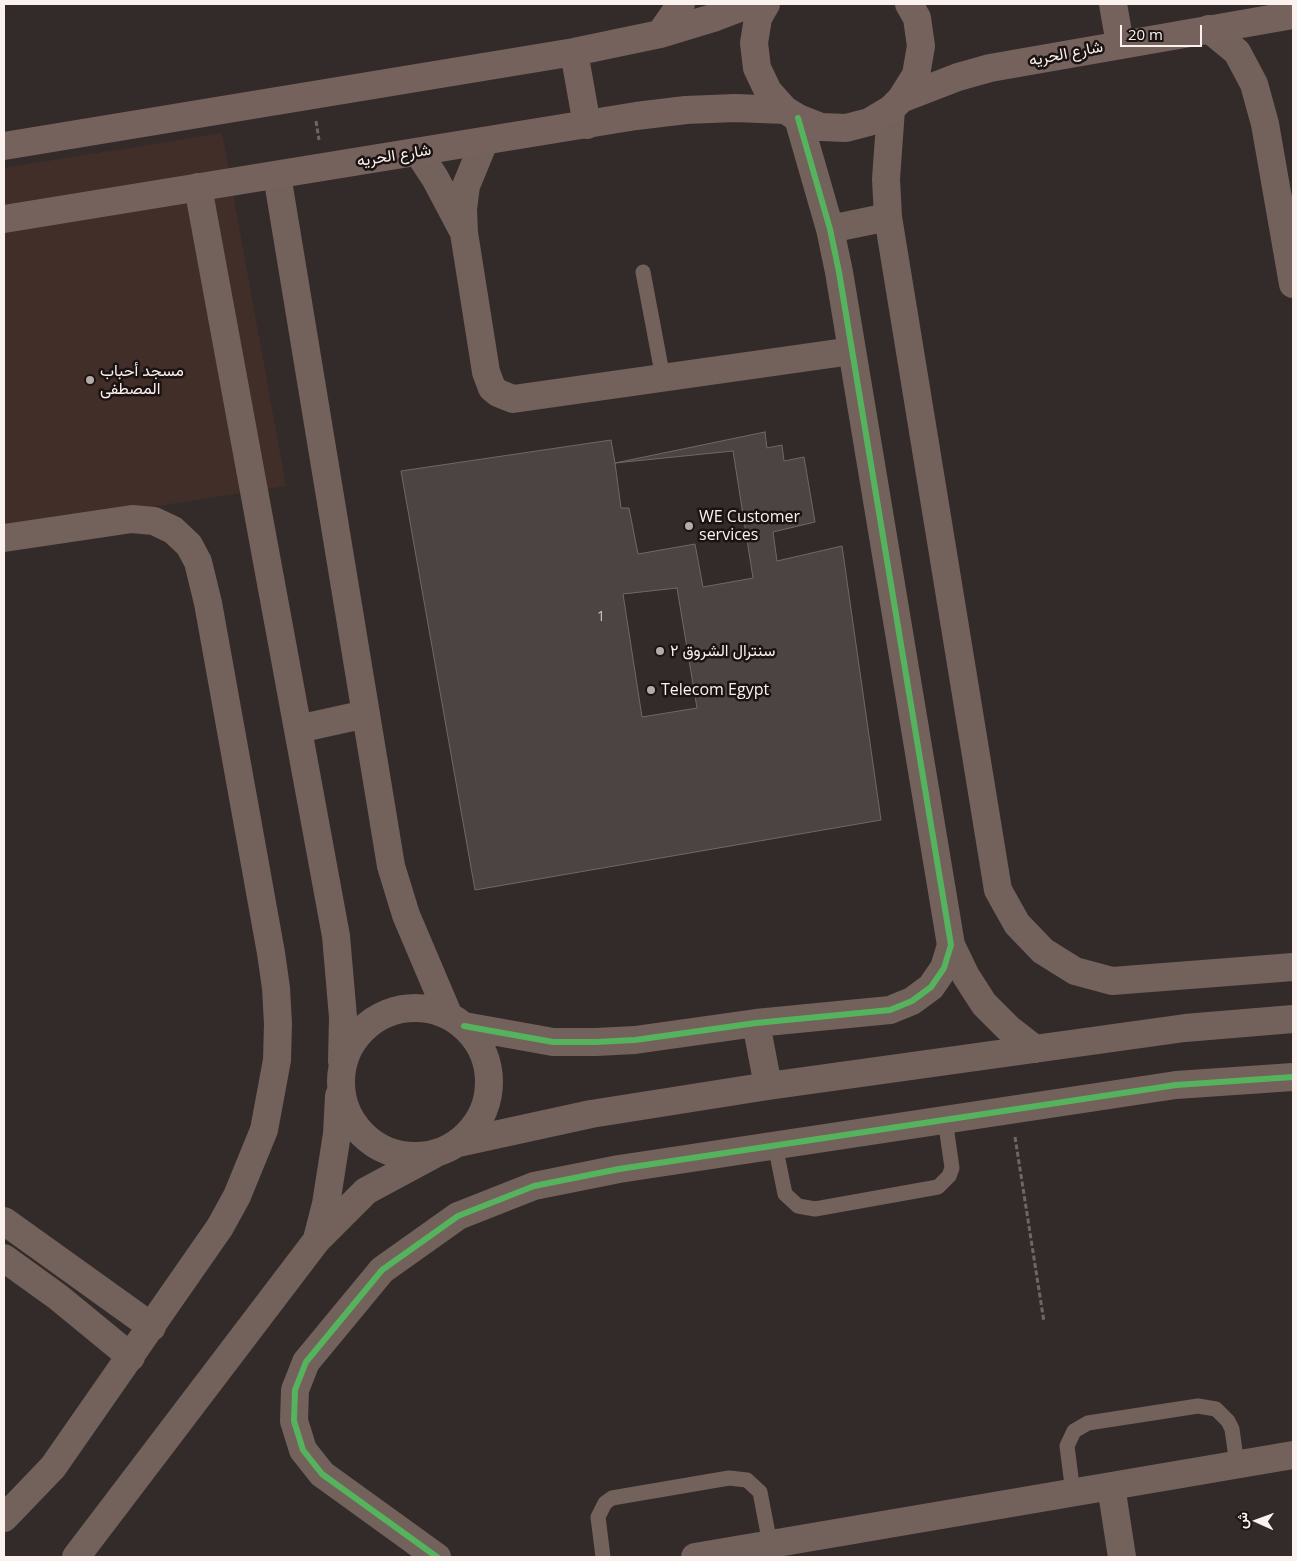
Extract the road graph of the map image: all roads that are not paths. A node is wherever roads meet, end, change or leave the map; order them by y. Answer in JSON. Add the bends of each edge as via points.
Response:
{"nodes":[{"id":1,"x":682,"y":4,"type":"edge"},
{"id":2,"x":750,"y":4,"type":"edge"},
{"id":3,"x":766,"y":4,"type":"edge"},
{"id":4,"x":909,"y":4,"type":"edge"},
{"id":5,"x":1113,"y":4,"type":"edge"},
{"id":6,"x":1293,"y":15,"type":"edge"},
{"id":7,"x":1210,"y":29,"type":"junction"},
{"id":8,"x":660,"y":34,"type":"junction"},
{"id":9,"x":1120,"y":44,"type":"junction"},
{"id":10,"x":574,"y":52,"type":"junction"},
{"id":11,"x":896,"y":104,"type":"junction"},
{"id":12,"x":792,"y":114,"type":"junction"},
{"id":13,"x":587,"y":125,"type":"junction"},
{"id":14,"x":484,"y":142,"type":"junction"},
{"id":15,"x":4,"y":146,"type":"edge"},
{"id":16,"x":418,"y":152,"type":"junction"},
{"id":17,"x":277,"y":174,"type":"junction"},
{"id":18,"x":198,"y":187,"type":"junction"},
{"id":19,"x":888,"y":217,"type":"junction"},
{"id":20,"x":4,"y":219,"type":"edge"},
{"id":21,"x":830,"y":229,"type":"junction"},
{"id":22,"x":464,"y":233,"type":"junction"},
{"id":23,"x":643,"y":272,"type":"dead end"},
{"id":24,"x":1293,"y":284,"type":"edge"},
{"id":25,"x":852,"y":351,"type":"junction"},
{"id":26,"x":662,"y":378,"type":"junction"},
{"id":27,"x":4,"y":538,"type":"edge"},
{"id":28,"x":366,"y":714,"type":"junction"},
{"id":29,"x":298,"y":729,"type":"junction"},
{"id":30,"x":952,"y":945,"type":"junction"},
{"id":31,"x":1293,"y":968,"type":"edge"},
{"id":32,"x":1293,"y":1019,"type":"edge"},
{"id":33,"x":456,"y":1020,"type":"junction"},
{"id":34,"x":756,"y":1023,"type":"junction"},
{"id":35,"x":1035,"y":1049,"type":"junction"},
{"id":36,"x":341,"y":1074,"type":"junction"},
{"id":37,"x":1293,"y":1077,"type":"edge"},
{"id":38,"x":768,"y":1086,"type":"junction"},
{"id":39,"x":945,"y":1119,"type":"junction"},
{"id":40,"x":458,"y":1143,"type":"junction"},
{"id":41,"x":775,"y":1145,"type":"junction"},
{"id":42,"x":433,"y":1154,"type":"junction"},
{"id":43,"x":4,"y":1221,"type":"edge"},
{"id":44,"x":317,"y":1240,"type":"junction"},
{"id":45,"x":4,"y":1258,"type":"edge"},
{"id":46,"x":152,"y":1327,"type":"junction"},
{"id":47,"x":131,"y":1357,"type":"junction"},
{"id":48,"x":1293,"y":1455,"type":"edge"},
{"id":49,"x":1237,"y":1465,"type":"junction"},
{"id":50,"x":1111,"y":1486,"type":"junction"},
{"id":51,"x":1073,"y":1493,"type":"junction"},
{"id":52,"x":4,"y":1518,"type":"edge"},
{"id":53,"x":770,"y":1544,"type":"junction"},
{"id":54,"x":732,"y":1554,"type":"edge"},
{"id":55,"x":76,"y":1557,"type":"edge"},
{"id":56,"x":437,"y":1557,"type":"edge"},
{"id":57,"x":603,"y":1557,"type":"edge"},
{"id":58,"x":695,"y":1557,"type":"edge"},
{"id":59,"x":1122,"y":1557,"type":"edge"}],
"edges":[{"from":1,"to":8,"type":"street"},
{"from":2,"to":8,"type":"street"},
{"from":3,"to":12,"type":"street","via":[[758,18],[754,43],[757,68],[768,91]]},
{"from":4,"to":11,"type":"street","via":[[917,18],[921,46],[916,75]]},
{"from":5,"to":9,"type":"street"},
{"from":6,"to":7,"type":"street","name":"شارع الحريه"},
{"from":7,"to":9,"type":"street","name":"شارع الحريه"},
{"from":7,"to":24,"type":"street","via":[[1237,52],[1254,84],[1265,124]]},
{"from":8,"to":10,"type":"street"},
{"from":9,"to":11,"type":"street","name":"شارع الحريه","via":[[990,68],[958,77]]},
{"from":10,"to":13,"type":"street"},
{"from":10,"to":15,"type":"street"},
{"from":11,"to":12,"type":"street","name":"شارع الحريه","via":[[870,122],[846,128],[821,127]]},
{"from":11,"to":19,"type":"street","via":[[886,179]]},
{"from":12,"to":13,"type":"street","name":"شارع الحريه","via":[[735,108],[686,110]]},
{"from":12,"to":21,"type":"street"},
{"from":13,"to":14,"type":"street","name":"شارع الحريه"},
{"from":14,"to":16,"type":"street","name":"شارع الحريه"},
{"from":14,"to":22,"type":"street","via":[[466,186]]},
{"from":16,"to":17,"type":"street","name":"شارع الحريه"},
{"from":16,"to":22,"type":"street"},
{"from":17,"to":18,"type":"street","name":"شارع الحريه"},
{"from":17,"to":28,"type":"street"},
{"from":18,"to":20,"type":"street","name":"شارع الحريه"},
{"from":18,"to":29,"type":"street"},
{"from":19,"to":21,"type":"street"},
{"from":19,"to":31,"type":"street","via":[[998,890],[1016,924],[1043,952],[1076,971],[1112,981]]},
{"from":21,"to":25,"type":"street"},
{"from":22,"to":26,"type":"street","via":[[486,372],[498,394],[513,399]]},
{"from":23,"to":26,"type":"lane"},
{"from":25,"to":26,"type":"street"},
{"from":25,"to":30,"type":"street"},
{"from":27,"to":46,"type":"street","via":[[113,521],[154,521],[173,530],[189,545],[198,562],[208,603],[271,953],[276,988],[277,1060],[264,1130],[238,1196]]},
{"from":28,"to":29,"type":"street"},
{"from":28,"to":33,"type":"street","via":[[391,866],[406,915]]},
{"from":29,"to":36,"type":"street","via":[[336,936],[342,1017]]},
{"from":30,"to":34,"type":"street","via":[[944,968],[931,987],[912,1001],[890,1010]]},
{"from":30,"to":35,"type":"street","via":[[984,1004]]},
{"from":32,"to":35,"type":"street","via":[[1185,1028]]},
{"from":33,"to":34,"type":"street","via":[[552,1042],[644,1039]]},
{"from":33,"to":36,"type":"street","via":[[423,1007],[389,1012],[373,1020],[354,1038]]},
{"from":33,"to":40,"type":"street","via":[[481,1047],[489,1073],[487,1100],[476,1124]]},
{"from":34,"to":38,"type":"street"},
{"from":35,"to":38,"type":"street"},
{"from":36,"to":42,"type":"street","via":[[346,1113],[361,1134],[382,1150],[407,1157]]},
{"from":36,"to":44,"type":"street","via":[[336,1143]]},
{"from":37,"to":39,"type":"street","via":[[1176,1085]]},
{"from":38,"to":40,"type":"street","via":[[591,1114]]},
{"from":39,"to":41,"type":"street"},
{"from":39,"to":41,"type":"lane","via":[[952,1168],[938,1187],[815,1209],[798,1206],[785,1194]]},
{"from":40,"to":42,"type":"street"},
{"from":41,"to":56,"type":"street","via":[[619,1169],[534,1186],[458,1216],[382,1270],[327,1334],[306,1362],[295,1390],[294,1421],[304,1450],[322,1474]]},
{"from":42,"to":44,"type":"street","via":[[366,1191]]},
{"from":43,"to":46,"type":"street"},
{"from":44,"to":55,"type":"street"},
{"from":45,"to":47,"type":"street"},
{"from":46,"to":47,"type":"street"},
{"from":47,"to":52,"type":"street","via":[[53,1468]]},
{"from":48,"to":49,"type":"street"},
{"from":49,"to":50,"type":"street"},
{"from":49,"to":51,"type":"lane","via":[[1232,1429],[1216,1409],[1198,1406],[1088,1423],[1074,1431],[1067,1446]]},
{"from":50,"to":51,"type":"street"},
{"from":50,"to":59,"type":"street"},
{"from":51,"to":53,"type":"street"},
{"from":53,"to":54,"type":"street"},
{"from":53,"to":57,"type":"lane","via":[[760,1492],[747,1480],[729,1478],[612,1498],[605,1503],[598,1517]]},
{"from":54,"to":58,"type":"street"}]}
